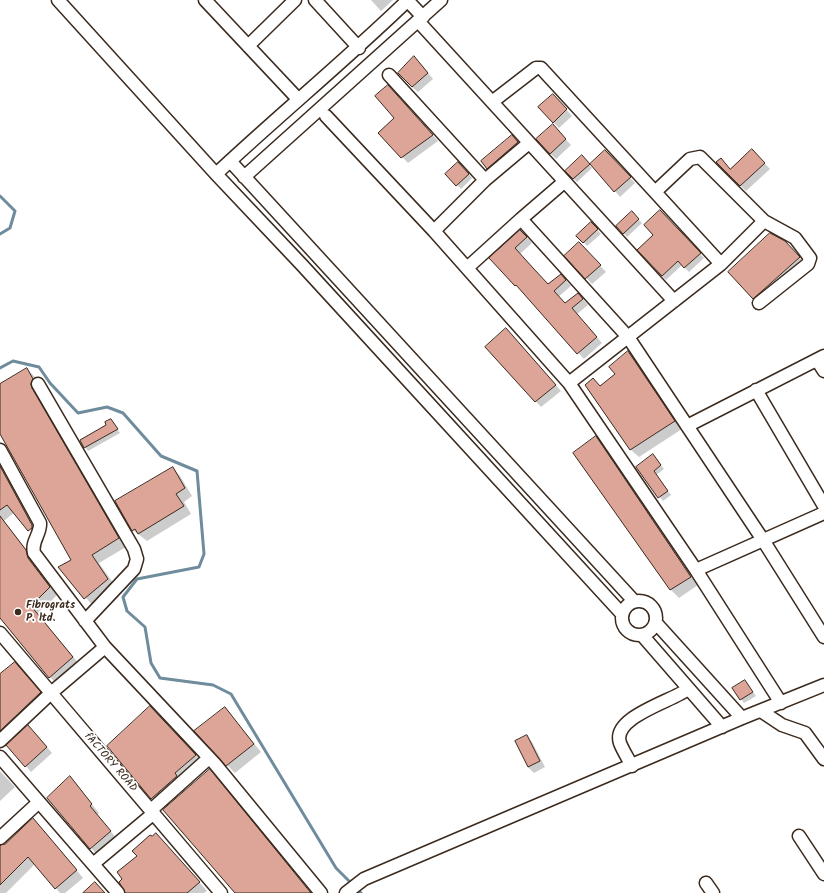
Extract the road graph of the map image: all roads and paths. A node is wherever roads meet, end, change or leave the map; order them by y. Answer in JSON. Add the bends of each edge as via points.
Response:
{"nodes":[{"id":1,"x":58,"y":0,"type":"edge"},
{"id":2,"x":295,"y":0,"type":"edge"},
{"id":3,"x":315,"y":0,"type":"edge"},
{"id":4,"x":408,"y":0,"type":"edge"},
{"id":5,"x":441,"y":0,"type":"edge"},
{"id":6,"x":208,"y":1,"type":"edge"},
{"id":7,"x":421,"y":19,"type":"junction"},
{"id":8,"x":248,"y":46,"type":"junction"},
{"id":9,"x":359,"y":48,"type":"junction"},
{"id":10,"x":390,"y":75,"type":"dead end"},
{"id":11,"x":298,"y":99,"type":"junction"},
{"id":12,"x":492,"y":102,"type":"junction"},
{"id":13,"x":326,"y":116,"type":"dead end"},
{"id":14,"x":529,"y":143,"type":"junction"},
{"id":15,"x":230,"y":162,"type":"junction"},
{"id":16,"x":216,"y":174,"type":"junction"},
{"id":17,"x":244,"y":177,"type":"junction"},
{"id":18,"x":485,"y":180,"type":"junction"},
{"id":19,"x":564,"y":182,"type":"junction"},
{"id":20,"x":655,"y":192,"type":"junction"},
{"id":21,"x":521,"y":219,"type":"junction"},
{"id":22,"x":764,"y":221,"type":"junction"},
{"id":23,"x":434,"y":232,"type":"junction"},
{"id":24,"x":720,"y":264,"type":"junction"},
{"id":25,"x":467,"y":268,"type":"junction"},
{"id":26,"x":674,"y":302,"type":"junction"},
{"id":27,"x":759,"y":303,"type":"dead end"},
{"id":28,"x":628,"y":337,"type":"junction"},
{"id":29,"x":820,"y":358,"type":"edge"},
{"id":30,"x":824,"y":372,"type":"edge"},
{"id":31,"x":425,"y":374,"type":"junction"},
{"id":32,"x":569,"y":383,"type":"junction"},
{"id":33,"x":38,"y":384,"type":"dead end"},
{"id":34,"x":412,"y":386,"type":"junction"},
{"id":35,"x":756,"y":390,"type":"junction"},
{"id":36,"x":687,"y":426,"type":"junction"},
{"id":37,"x":0,"y":450,"type":"edge"},
{"id":38,"x":824,"y":506,"type":"edge"},
{"id":39,"x":824,"y":513,"type":"edge"},
{"id":40,"x":764,"y":540,"type":"junction"},
{"id":41,"x":696,"y":570,"type":"junction"},
{"id":42,"x":634,"y":601,"type":"junction"},
{"id":43,"x":622,"y":614,"type":"junction"},
{"id":44,"x":85,"y":621,"type":"junction"},
{"id":45,"x":656,"y":623,"type":"junction"},
{"id":46,"x":0,"y":633,"type":"edge"},
{"id":47,"x":642,"y":635,"type":"junction"},
{"id":48,"x":824,"y":637,"type":"edge"},
{"id":49,"x":105,"y":647,"type":"junction"},
{"id":50,"x":824,"y":685,"type":"edge"},
{"id":51,"x":688,"y":689,"type":"junction"},
{"id":52,"x":51,"y":693,"type":"junction"},
{"id":53,"x":781,"y":703,"type":"junction"},
{"id":54,"x":761,"y":711,"type":"junction"},
{"id":55,"x":742,"y":718,"type":"junction"},
{"id":56,"x":722,"y":727,"type":"junction"},
{"id":57,"x":0,"y":741,"type":"edge"},
{"id":58,"x":0,"y":757,"type":"edge"},
{"id":59,"x":209,"y":758,"type":"junction"},
{"id":60,"x":824,"y":759,"type":"edge"},
{"id":61,"x":632,"y":766,"type":"junction"},
{"id":62,"x":39,"y":802,"type":"junction"},
{"id":63,"x":152,"y":811,"type":"junction"},
{"id":64,"x":800,"y":836,"type":"dead end"},
{"id":65,"x":0,"y":838,"type":"edge"},
{"id":66,"x":93,"y":864,"type":"junction"},
{"id":67,"x":824,"y":874,"type":"edge"},
{"id":68,"x":118,"y":893,"type":"edge"},
{"id":69,"x":221,"y":893,"type":"edge"},
{"id":70,"x":321,"y":893,"type":"edge"},
{"id":71,"x":346,"y":893,"type":"edge"}],
"edges":[{"from":1,"to":16,"type":"street"},
{"from":2,"to":8,"type":"street"},
{"from":3,"to":9,"type":"street"},
{"from":4,"to":7,"type":"street"},
{"from":4,"to":9,"type":"street"},
{"from":5,"to":7,"type":"street"},
{"from":6,"to":8,"type":"street"},
{"from":7,"to":12,"type":"street"},
{"from":7,"to":17,"type":"street"},
{"from":8,"to":11,"type":"street"},
{"from":9,"to":11,"type":"street"},
{"from":10,"to":18,"type":"street"},
{"from":11,"to":15,"type":"street"},
{"from":12,"to":14,"type":"street"},
{"from":12,"to":20,"type":"street","via":[[536,68],[541,68]]},
{"from":13,"to":23,"type":"street"},
{"from":14,"to":18,"type":"street"},
{"from":14,"to":19,"type":"street"},
{"from":15,"to":16,"type":"street"},
{"from":15,"to":17,"type":"street"},
{"from":16,"to":34,"type":"street"},
{"from":17,"to":31,"type":"street"},
{"from":18,"to":23,"type":"street"},
{"from":19,"to":21,"type":"street"},
{"from":19,"to":26,"type":"street"},
{"from":20,"to":22,"type":"street","via":[[690,160],[700,157]]},
{"from":20,"to":24,"type":"street"},
{"from":21,"to":25,"type":"street"},
{"from":21,"to":28,"type":"street"},
{"from":22,"to":24,"type":"street"},
{"from":22,"to":27,"type":"street","via":[[794,238],[810,258],[808,264]]},
{"from":23,"to":25,"type":"street"},
{"from":24,"to":26,"type":"street"},
{"from":25,"to":32,"type":"street"},
{"from":26,"to":28,"type":"street"},
{"from":28,"to":32,"type":"street"},
{"from":28,"to":36,"type":"street"},
{"from":29,"to":30,"type":"street"},
{"from":29,"to":35,"type":"street"},
{"from":31,"to":34,"type":"street"},
{"from":31,"to":42,"type":"street"},
{"from":32,"to":41,"type":"street"},
{"from":33,"to":44,"type":"street","via":[[134,549],[137,559],[134,569]]},
{"from":34,"to":43,"type":"street"},
{"from":35,"to":36,"type":"street"},
{"from":35,"to":38,"type":"street"},
{"from":36,"to":40,"type":"street"},
{"from":37,"to":44,"type":"street","via":[[40,523],[41,530],[33,547],[34,553]]},
{"from":39,"to":40,"type":"street"},
{"from":40,"to":41,"type":"street"},
{"from":40,"to":48,"type":"street"},
{"from":41,"to":53,"type":"street"},
{"from":42,"to":43,"type":"street","via":[[626,606]]},
{"from":42,"to":45,"type":"street","via":[[652,605]]},
{"from":43,"to":47,"type":"street","via":[[623,624],[628,632]]},
{"from":44,"to":49,"type":"street"},
{"from":45,"to":47,"type":"street","via":[[651,631]]},
{"from":45,"to":55,"type":"street"},
{"from":46,"to":52,"type":"street","name":"fACTORY ROAD"},
{"from":47,"to":51,"type":"street"},
{"from":49,"to":52,"type":"street"},
{"from":49,"to":59,"type":"street"},
{"from":50,"to":53,"type":"street"},
{"from":51,"to":56,"type":"street"},
{"from":51,"to":61,"type":"street","via":[[681,695],[630,719],[621,730],[620,742]]},
{"from":52,"to":57,"type":"street"},
{"from":52,"to":63,"type":"street","name":"fACTORY ROAD"},
{"from":53,"to":54,"type":"street"},
{"from":54,"to":55,"type":"street"},
{"from":54,"to":60,"type":"street","via":[[782,725],[805,733]]},
{"from":55,"to":56,"type":"street"},
{"from":56,"to":61,"type":"street"},
{"from":58,"to":62,"type":"street"},
{"from":59,"to":63,"type":"street"},
{"from":59,"to":70,"type":"street"},
{"from":61,"to":71,"type":"street","via":[[364,879]]},
{"from":62,"to":65,"type":"street"},
{"from":62,"to":66,"type":"street"},
{"from":63,"to":66,"type":"street"},
{"from":63,"to":69,"type":"street","name":"fACTORY ROAD"},
{"from":64,"to":67,"type":"street"},
{"from":66,"to":68,"type":"street"}]}
